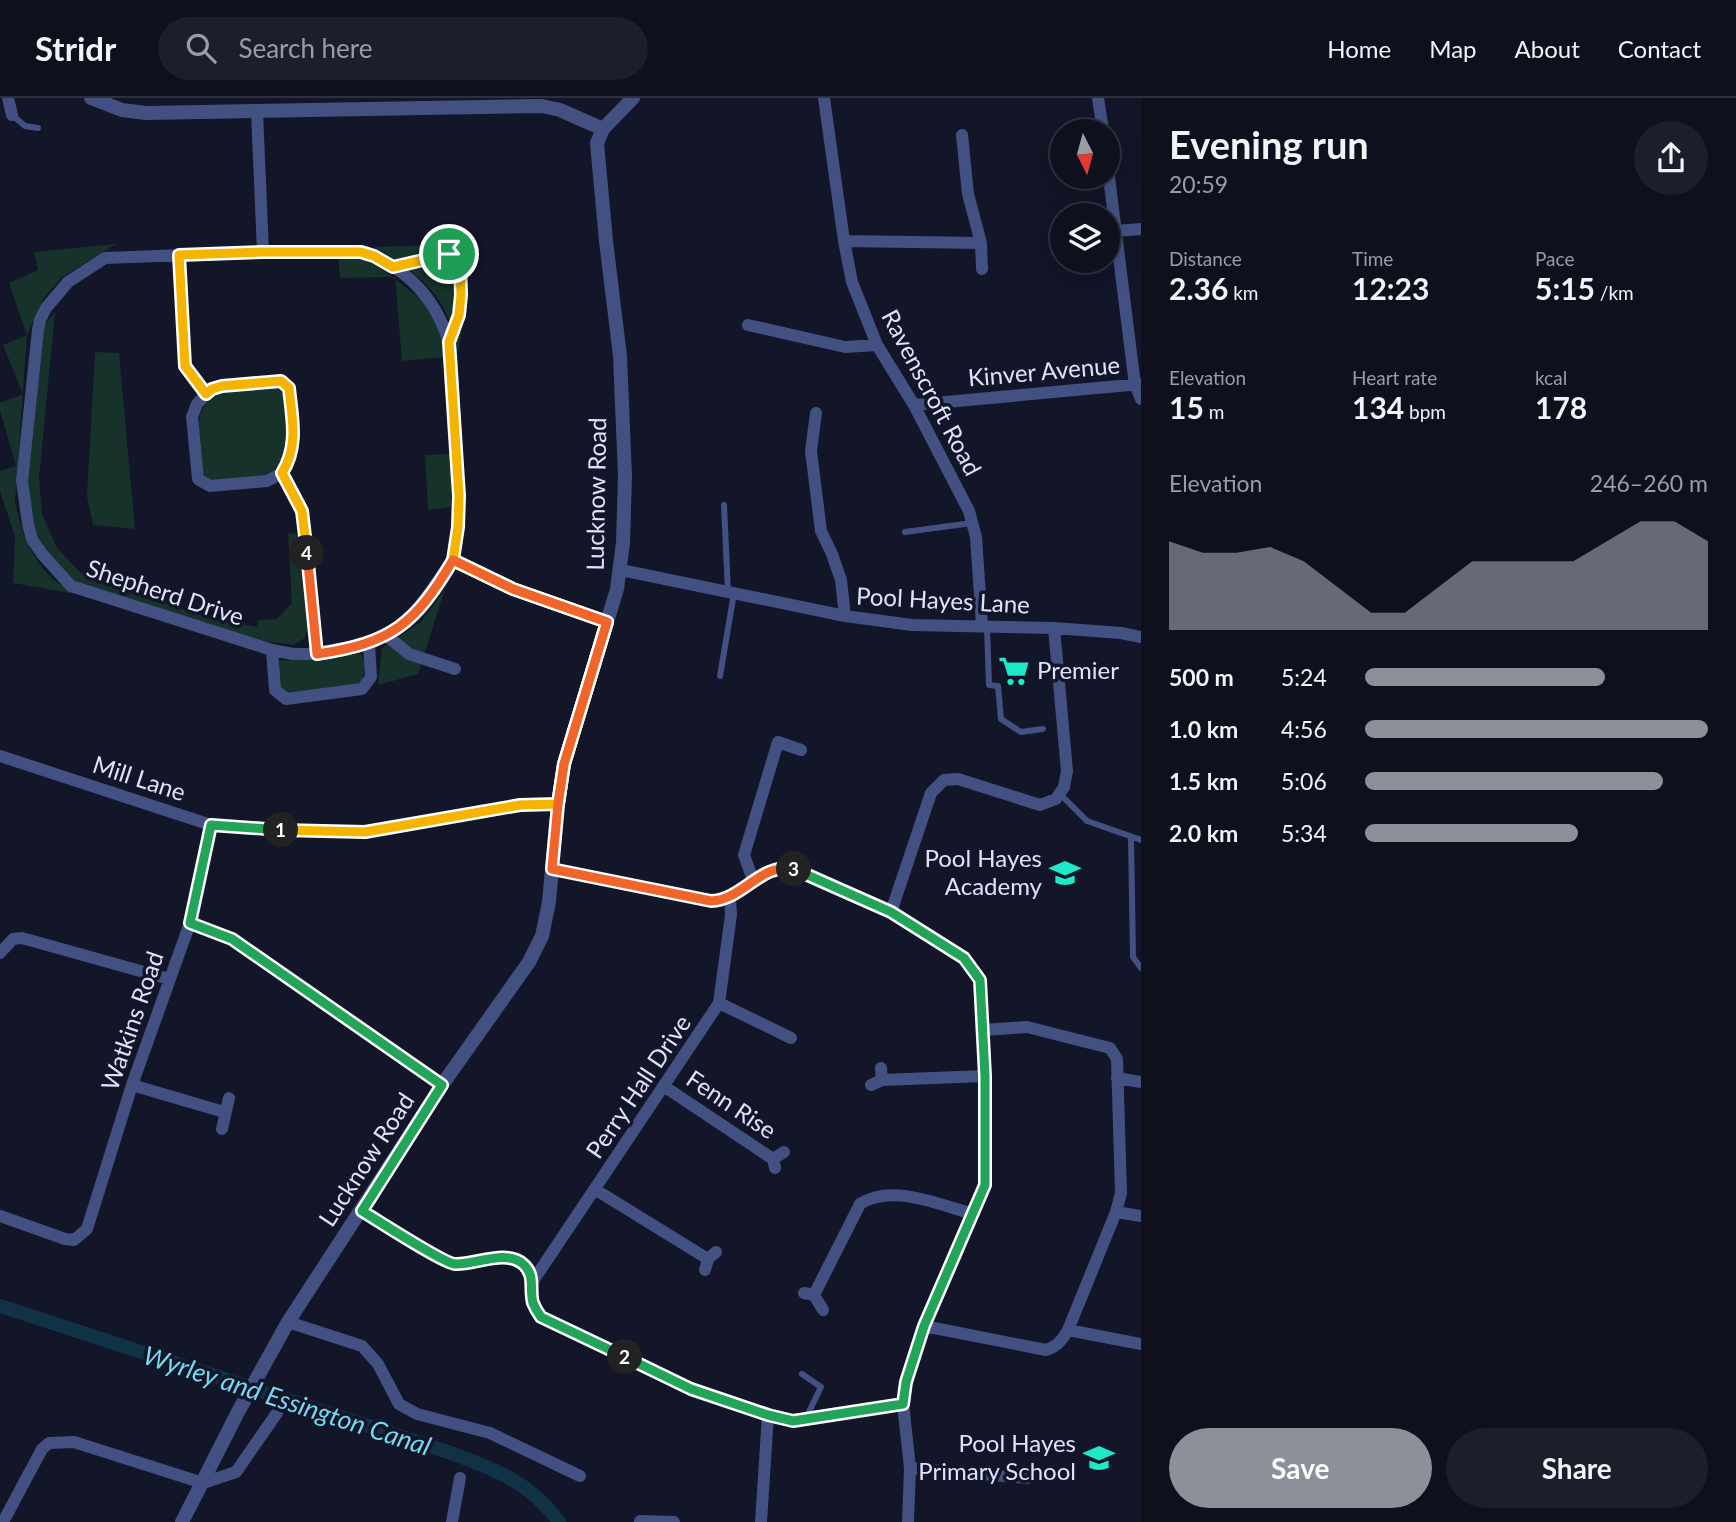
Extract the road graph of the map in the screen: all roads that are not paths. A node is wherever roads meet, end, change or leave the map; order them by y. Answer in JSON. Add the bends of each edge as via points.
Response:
{"nodes":[{"id":1,"x":8,"y":98,"type":"edge"},
{"id":2,"x":91,"y":98,"type":"edge"},
{"id":3,"x":633,"y":98,"type":"edge"},
{"id":4,"x":824,"y":98,"type":"edge"},
{"id":5,"x":1098,"y":98,"type":"edge"},
{"id":6,"x":457,"y":103,"type":"edge"},
{"id":7,"x":257,"y":112,"type":"junction"},
{"id":8,"x":12,"y":115,"type":"joint"},
{"id":9,"x":1101,"y":119,"type":"edge"},
{"id":10,"x":38,"y":128,"type":"dead end"},
{"id":11,"x":603,"y":130,"type":"junction"},
{"id":12,"x":962,"y":135,"type":"dead end"},
{"id":13,"x":1141,"y":229,"type":"edge"},
{"id":14,"x":1120,"y":231,"type":"edge"},
{"id":15,"x":844,"y":241,"type":"junction"},
{"id":16,"x":981,"y":243,"type":"junction"},
{"id":17,"x":263,"y":252,"type":"junction"},
{"id":18,"x":179,"y":255,"type":"junction"},
{"id":19,"x":1120,"y":259,"type":"edge"},
{"id":20,"x":393,"y":267,"type":"junction"},
{"id":21,"x":982,"y":269,"type":"dead end"},
{"id":22,"x":748,"y":325,"type":"dead end"},
{"id":23,"x":449,"y":342,"type":"junction"},
{"id":24,"x":877,"y":345,"type":"junction"},
{"id":25,"x":1138,"y":384,"type":"edge"},
{"id":26,"x":206,"y":394,"type":"junction"},
{"id":27,"x":1141,"y":399,"type":"edge"},
{"id":28,"x":914,"y":405,"type":"junction"},
{"id":29,"x":816,"y":413,"type":"dead end"},
{"id":30,"x":282,"y":473,"type":"junction"},
{"id":31,"x":724,"y":505,"type":"dead end"},
{"id":32,"x":972,"y":523,"type":"junction"},
{"id":33,"x":905,"y":532,"type":"dead end"},
{"id":34,"x":453,"y":560,"type":"junction"},
{"id":35,"x":621,"y":570,"type":"junction"},
{"id":36,"x":731,"y":593,"type":"junction"},
{"id":37,"x":845,"y":616,"type":"junction"},
{"id":38,"x":607,"y":622,"type":"junction"},
{"id":39,"x":985,"y":625,"type":"junction"},
{"id":40,"x":1054,"y":628,"type":"junction"},
{"id":41,"x":386,"y":635,"type":"junction"},
{"id":42,"x":1141,"y":638,"type":"edge"},
{"id":43,"x":369,"y":644,"type":"junction"},
{"id":44,"x":272,"y":650,"type":"junction"},
{"id":45,"x":317,"y":654,"type":"junction"},
{"id":46,"x":455,"y":669,"type":"dead end"},
{"id":47,"x":720,"y":676,"type":"dead end"},
{"id":48,"x":1043,"y":729,"type":"dead end"},
{"id":49,"x":801,"y":750,"type":"dead end"},
{"id":50,"x":0,"y":756,"type":"edge"},
{"id":51,"x":1059,"y":794,"type":"junction"},
{"id":52,"x":558,"y":804,"type":"junction"},
{"id":53,"x":211,"y":825,"type":"junction"},
{"id":54,"x":1131,"y":838,"type":"junction"},
{"id":55,"x":1141,"y":841,"type":"edge"},
{"id":56,"x":552,"y":869,"type":"junction"},
{"id":57,"x":753,"y":880,"type":"junction"},
{"id":58,"x":730,"y":898,"type":"junction"},
{"id":59,"x":891,"y":912,"type":"junction"},
{"id":60,"x":190,"y":923,"type":"junction"},
{"id":61,"x":0,"y":953,"type":"edge"},
{"id":62,"x":1141,"y":968,"type":"edge"},
{"id":63,"x":169,"y":979,"type":"junction"},
{"id":64,"x":719,"y":1003,"type":"junction"},
{"id":65,"x":984,"y":1030,"type":"junction"},
{"id":66,"x":792,"y":1040,"type":"dead end"},
{"id":67,"x":985,"y":1076,"type":"junction"},
{"id":68,"x":878,"y":1078,"type":"dead end"},
{"id":69,"x":1117,"y":1078,"type":"junction"},
{"id":70,"x":1141,"y":1082,"type":"edge"},
{"id":71,"x":132,"y":1085,"type":"junction"},
{"id":72,"x":442,"y":1085,"type":"junction"},
{"id":73,"x":665,"y":1087,"type":"junction"},
{"id":74,"x":229,"y":1098,"type":"dead end"},
{"id":75,"x":225,"y":1112,"type":"junction"},
{"id":76,"x":222,"y":1129,"type":"dead end"},
{"id":77,"x":777,"y":1160,"type":"dead end"},
{"id":78,"x":596,"y":1191,"type":"junction"},
{"id":79,"x":362,"y":1211,"type":"junction"},
{"id":80,"x":1116,"y":1212,"type":"junction"},
{"id":81,"x":974,"y":1214,"type":"junction"},
{"id":82,"x":0,"y":1216,"type":"edge"},
{"id":83,"x":1141,"y":1216,"type":"edge"},
{"id":84,"x":710,"y":1260,"type":"dead end"},
{"id":85,"x":533,"y":1281,"type":"junction"},
{"id":86,"x":823,"y":1310,"type":"dead end"},
{"id":87,"x":288,"y":1322,"type":"junction"},
{"id":88,"x":924,"y":1326,"type":"junction"},
{"id":89,"x":1068,"y":1330,"type":"junction"},
{"id":90,"x":1141,"y":1344,"type":"edge"},
{"id":91,"x":802,"y":1374,"type":"dead end"},
{"id":92,"x":903,"y":1404,"type":"junction"},
{"id":93,"x":276,"y":1413,"type":"dead end"},
{"id":94,"x":768,"y":1415,"type":"junction"},
{"id":95,"x":806,"y":1420,"type":"junction"},
{"id":96,"x":910,"y":1468,"type":"junction"},
{"id":97,"x":580,"y":1476,"type":"dead end"},
{"id":98,"x":460,"y":1478,"type":"dead end"},
{"id":99,"x":1028,"y":1478,"type":"dead end"},
{"id":100,"x":203,"y":1483,"type":"junction"},
{"id":101,"x":640,"y":1521,"type":"edge"},
{"id":102,"x":4,"y":1522,"type":"edge"},
{"id":103,"x":183,"y":1522,"type":"edge"},
{"id":104,"x":452,"y":1522,"type":"edge"},
{"id":105,"x":674,"y":1522,"type":"edge"},
{"id":106,"x":761,"y":1522,"type":"edge"},
{"id":107,"x":908,"y":1522,"type":"edge"}],
"edges":[{"from":1,"to":8,"type":"street"},
{"from":2,"to":7,"type":"street","via":[[146,113]]},
{"from":3,"to":11,"type":"street"},
{"from":4,"to":15,"type":"street","name":"Ravenscroft Road"},
{"from":5,"to":9,"type":"street"},
{"from":6,"to":7,"type":"street"},
{"from":6,"to":11,"type":"street","via":[[542,106]]},
{"from":7,"to":17,"type":"street"},
{"from":8,"to":10,"type":"lane","via":[[24,126]]},
{"from":11,"to":35,"type":"street","name":"Lucknow Road","via":[[597,159],[622,396]]},
{"from":12,"to":16,"type":"street","via":[[968,194]]},
{"from":13,"to":14,"type":"street"},
{"from":15,"to":16,"type":"street"},
{"from":15,"to":24,"type":"street","name":"Ravenscroft Road","via":[[852,282]]},
{"from":16,"to":21,"type":"street"},
{"from":17,"to":18,"type":"street","name":"Shepherd Drive"},
{"from":17,"to":20,"type":"street","name":"Shepherd Drive","via":[[361,252]]},
{"from":18,"to":26,"type":"street","via":[[185,366]]},
{"from":18,"to":44,"type":"street","name":"Shepherd Drive","via":[[104,258],[68,282],[46,308],[38,330],[22,481],[27,524],[42,554],[71,586]]},
{"from":19,"to":25,"type":"street"},
{"from":20,"to":23,"type":"street","name":"Shepherd Drive","via":[[429,298]]},
{"from":20,"to":23,"type":"lane","via":[[454,253],[458,256],[461,303]]},
{"from":22,"to":24,"type":"street","via":[[845,347]]},
{"from":23,"to":34,"type":"street","name":"Shepherd Drive","via":[[459,496]]},
{"from":24,"to":28,"type":"street","name":"Ravenscroft Road"},
{"from":25,"to":27,"type":"street"},
{"from":25,"to":28,"type":"street","name":"Kinver Avenue"},
{"from":26,"to":30,"type":"street","via":[[222,386],[281,381],[289,388],[295,438]]},
{"from":26,"to":30,"type":"street","via":[[192,417],[198,479],[210,486],[267,481]]},
{"from":28,"to":32,"type":"street","name":"Ravenscroft Road","via":[[961,492]]},
{"from":29,"to":37,"type":"street","via":[[811,450],[821,531],[841,580]]},
{"from":30,"to":45,"type":"street","via":[[302,511]]},
{"from":31,"to":36,"type":"lane"},
{"from":32,"to":33,"type":"lane"},
{"from":32,"to":39,"type":"street","name":"Ravenscroft Road"},
{"from":34,"to":38,"type":"street","via":[[513,589]]},
{"from":34,"to":41,"type":"street","name":"Shepherd Drive","via":[[412,617]]},
{"from":35,"to":36,"type":"street","name":"Pool Hayes Lane"},
{"from":35,"to":38,"type":"street","name":"Lucknow Road"},
{"from":36,"to":37,"type":"street","name":"Pool Hayes Lane"},
{"from":36,"to":47,"type":"lane"},
{"from":37,"to":39,"type":"street","name":"Pool Hayes Lane","via":[[912,625]]},
{"from":38,"to":52,"type":"street","name":"Lucknow Road","via":[[564,764]]},
{"from":39,"to":40,"type":"street","name":"Pool Hayes Lane"},
{"from":39,"to":48,"type":"lane","via":[[989,685],[998,686],[1001,719],[1021,732]]},
{"from":40,"to":42,"type":"street","name":"Pool Hayes Lane"},
{"from":40,"to":51,"type":"street","via":[[1067,771]]},
{"from":41,"to":43,"type":"street","name":"Shepherd Drive"},
{"from":41,"to":46,"type":"street","via":[[409,654]]},
{"from":43,"to":44,"type":"street","via":[[371,677],[362,689],[286,699],[275,690]]},
{"from":43,"to":45,"type":"street","name":"Shepherd Drive"},
{"from":44,"to":45,"type":"street","name":"Shepherd Drive"},
{"from":49,"to":57,"type":"street","via":[[778,742],[744,855]]},
{"from":50,"to":53,"type":"street","name":"Mill Lane"},
{"from":51,"to":54,"type":"lane","via":[[1087,821]]},
{"from":51,"to":59,"type":"street","via":[[1040,805],[958,779],[944,780],[932,793]]},
{"from":52,"to":53,"type":"street","name":"Mill Lane","via":[[520,805],[365,832]]},
{"from":52,"to":56,"type":"street","name":"Lucknow Road"},
{"from":53,"to":60,"type":"street","name":"Watkins Road"},
{"from":54,"to":55,"type":"lane"},
{"from":54,"to":62,"type":"lane","via":[[1133,957]]},
{"from":56,"to":58,"type":"street","via":[[711,901]]},
{"from":56,"to":72,"type":"street","name":"Lucknow Road","via":[[542,936],[529,962]]},
{"from":57,"to":58,"type":"street"},
{"from":57,"to":59,"type":"street","via":[[783,867],[794,869]]},
{"from":58,"to":64,"type":"street","name":"Perry Hall Drive"},
{"from":59,"to":65,"type":"street","via":[[964,958],[980,980]]},
{"from":60,"to":63,"type":"street","name":"Watkins Road"},
{"from":60,"to":72,"type":"street","via":[[232,939]]},
{"from":61,"to":63,"type":"street","via":[[13,939],[23,938]]},
{"from":63,"to":71,"type":"street","name":"Watkins Road"},
{"from":64,"to":66,"type":"street"},
{"from":64,"to":73,"type":"street","name":"Perry Hall Drive"},
{"from":65,"to":67,"type":"street"},
{"from":65,"to":69,"type":"street","via":[[1027,1027],[1102,1045],[1117,1059]]},
{"from":67,"to":68,"type":"street"},
{"from":67,"to":81,"type":"street","via":[[985,1185]]},
{"from":69,"to":70,"type":"street"},
{"from":69,"to":80,"type":"street","via":[[1121,1193]]},
{"from":71,"to":75,"type":"street"},
{"from":71,"to":82,"type":"street","name":"Watkins Road","via":[[87,1229],[74,1240],[65,1240]]},
{"from":72,"to":79,"type":"street","name":"Lucknow Road"},
{"from":73,"to":77,"type":"street","name":"Fenn Rise"},
{"from":73,"to":78,"type":"street","name":"Perry Hall Drive"},
{"from":74,"to":75,"type":"street"},
{"from":75,"to":76,"type":"street"},
{"from":78,"to":84,"type":"street"},
{"from":78,"to":85,"type":"street","name":"Perry Hall Drive"},
{"from":79,"to":85,"type":"street","via":[[451,1264],[518,1260]]},
{"from":79,"to":87,"type":"street","name":"Lucknow Road"},
{"from":80,"to":83,"type":"street"},
{"from":80,"to":89,"type":"street"},
{"from":81,"to":86,"type":"street","via":[[908,1197],[871,1197],[860,1204],[809,1294]]},
{"from":81,"to":88,"type":"street"},
{"from":85,"to":94,"type":"street","via":[[534,1306],[541,1317],[691,1389]]},
{"from":87,"to":97,"type":"street","via":[[362,1346],[399,1404],[417,1414],[490,1433]]},
{"from":87,"to":100,"type":"street","name":"Lucknow Road"},
{"from":88,"to":89,"type":"street","via":[[1046,1350],[1061,1342]]},
{"from":88,"to":92,"type":"street"},
{"from":89,"to":90,"type":"street"},
{"from":91,"to":95,"type":"lane","via":[[821,1387]]},
{"from":92,"to":95,"type":"street"},
{"from":92,"to":96,"type":"street"},
{"from":93,"to":100,"type":"street","via":[[236,1472]]},
{"from":94,"to":95,"type":"street"},
{"from":94,"to":106,"type":"street"},
{"from":96,"to":99,"type":"street"},
{"from":96,"to":107,"type":"street"},
{"from":98,"to":104,"type":"street"},
{"from":100,"to":102,"type":"street","via":[[74,1441],[49,1443]]},
{"from":100,"to":103,"type":"street","name":"Lucknow Road"},
{"from":101,"to":105,"type":"street"}]}
